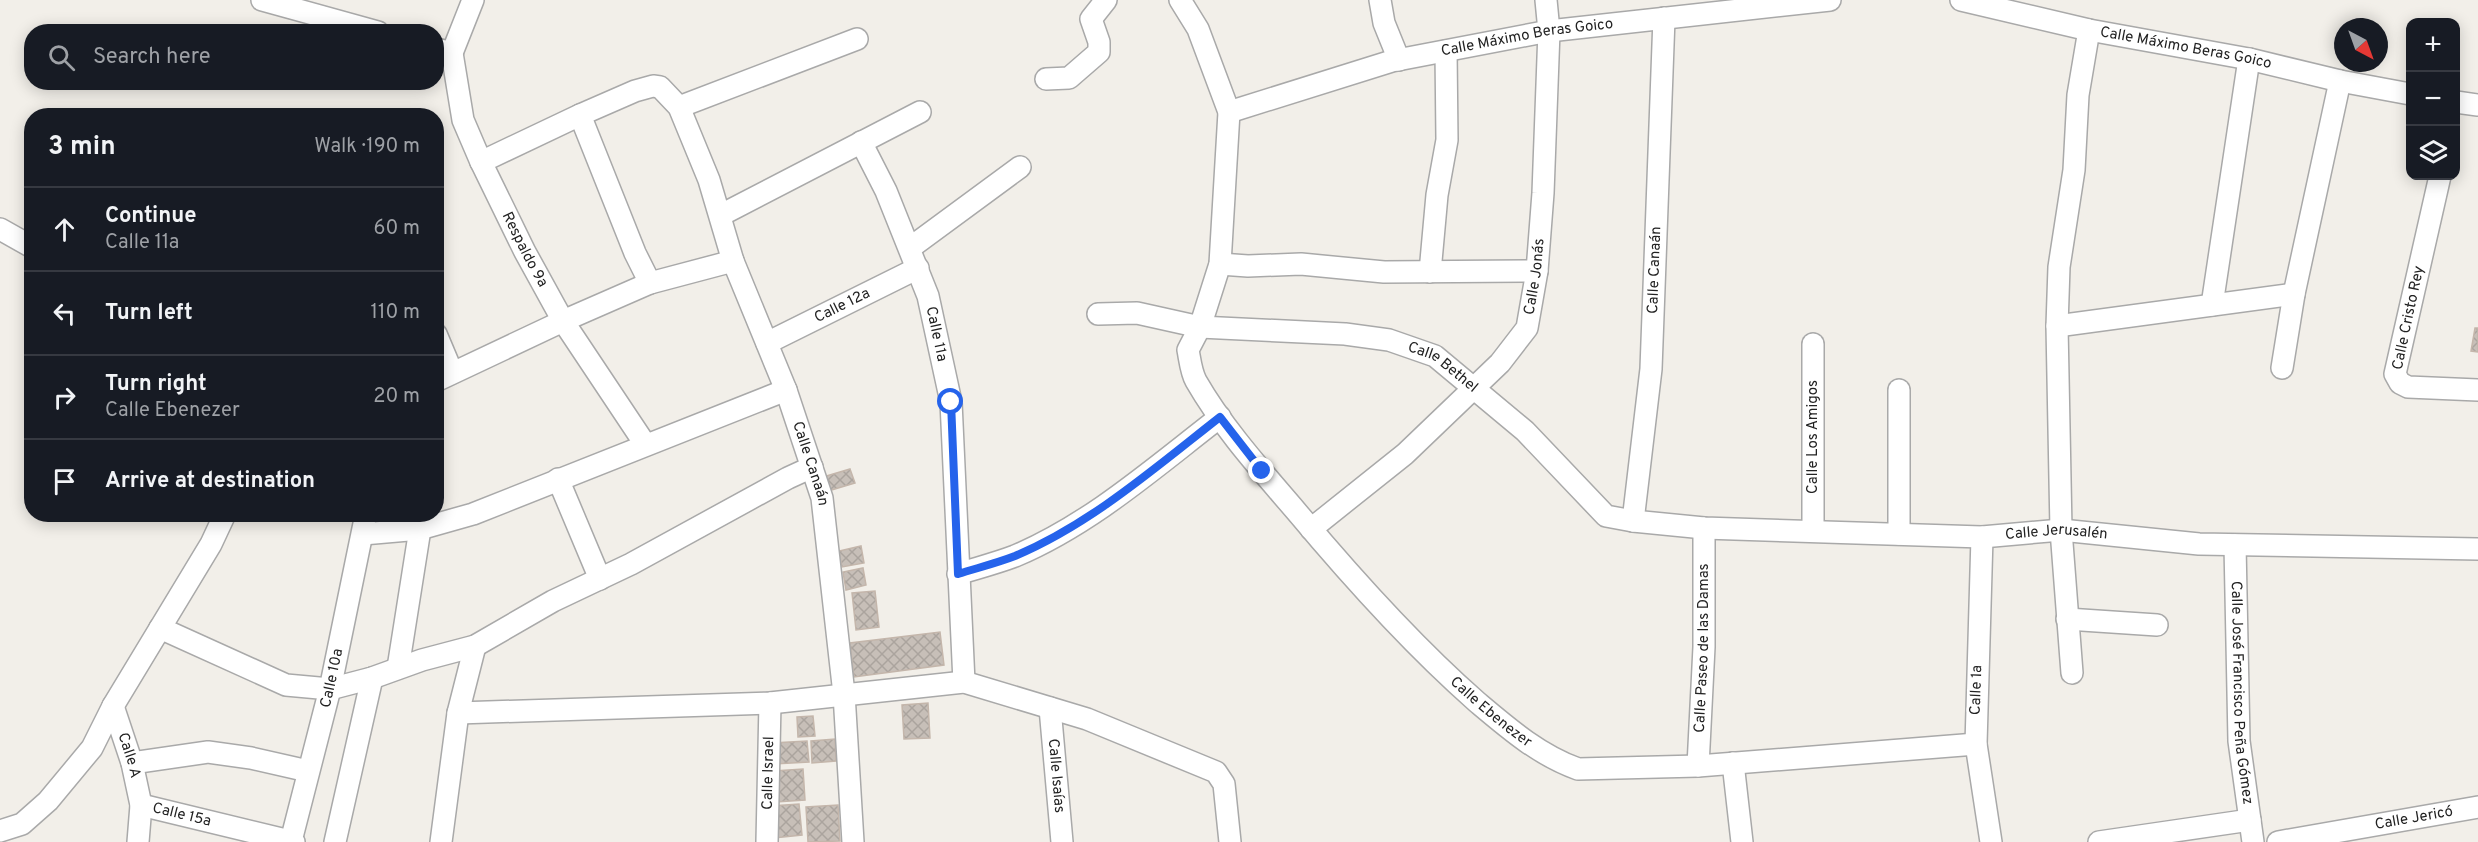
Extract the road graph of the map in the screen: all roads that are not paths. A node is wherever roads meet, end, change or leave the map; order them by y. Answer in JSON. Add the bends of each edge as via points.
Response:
{"nodes":[{"id":1,"x":262,"y":0,"type":"edge"},
{"id":2,"x":472,"y":0,"type":"edge"},
{"id":3,"x":1106,"y":0,"type":"edge"},
{"id":4,"x":1180,"y":0,"type":"edge"},
{"id":5,"x":1380,"y":0,"type":"edge"},
{"id":6,"x":1546,"y":0,"type":"edge"},
{"id":7,"x":1830,"y":0,"type":"edge"},
{"id":8,"x":1961,"y":0,"type":"edge"},
{"id":9,"x":1664,"y":18,"type":"junction"},
{"id":10,"x":349,"y":24,"type":"edge"},
{"id":11,"x":2089,"y":30,"type":"junction"},
{"id":12,"x":1549,"y":31,"type":"junction"},
{"id":13,"x":857,"y":39,"type":"dead end"},
{"id":14,"x":444,"y":51,"type":"edge"},
{"id":15,"x":1446,"y":51,"type":"junction"},
{"id":16,"x":2249,"y":59,"type":"junction"},
{"id":17,"x":1399,"y":60,"type":"junction"},
{"id":18,"x":1046,"y":79,"type":"dead end"},
{"id":19,"x":2340,"y":81,"type":"junction"},
{"id":20,"x":2406,"y":93,"type":"edge"},
{"id":21,"x":2460,"y":104,"type":"edge"},
{"id":22,"x":2478,"y":105,"type":"edge"},
{"id":23,"x":679,"y":107,"type":"junction"},
{"id":24,"x":920,"y":112,"type":"dead end"},
{"id":25,"x":1229,"y":112,"type":"junction"},
{"id":26,"x":580,"y":115,"type":"junction"},
{"id":27,"x":861,"y":142,"type":"junction"},
{"id":28,"x":481,"y":162,"type":"junction"},
{"id":29,"x":1020,"y":167,"type":"dead end"},
{"id":30,"x":2439,"y":180,"type":"edge"},
{"id":31,"x":721,"y":215,"type":"junction"},
{"id":32,"x":0,"y":229,"type":"edge"},
{"id":33,"x":24,"y":242,"type":"edge"},
{"id":34,"x":914,"y":258,"type":"junction"},
{"id":35,"x":733,"y":261,"type":"junction"},
{"id":36,"x":1220,"y":264,"type":"junction"},
{"id":37,"x":1537,"y":271,"type":"junction"},
{"id":38,"x":1430,"y":272,"type":"junction"},
{"id":39,"x":650,"y":283,"type":"junction"},
{"id":40,"x":2294,"y":294,"type":"junction"},
{"id":41,"x":2212,"y":305,"type":"junction"},
{"id":42,"x":1098,"y":314,"type":"dead end"},
{"id":43,"x":563,"y":321,"type":"junction"},
{"id":44,"x":2057,"y":326,"type":"junction"},
{"id":45,"x":1200,"y":327,"type":"junction"},
{"id":46,"x":767,"y":343,"type":"junction"},
{"id":47,"x":1813,"y":344,"type":"dead end"},
{"id":48,"x":2282,"y":368,"type":"dead end"},
{"id":49,"x":444,"y":377,"type":"edge"},
{"id":50,"x":1475,"y":387,"type":"junction"},
{"id":51,"x":786,"y":390,"type":"junction"},
{"id":52,"x":1899,"y":390,"type":"dead end"},
{"id":53,"x":2478,"y":390,"type":"edge"},
{"id":54,"x":1220,"y":417,"type":"junction"},
{"id":55,"x":645,"y":444,"type":"junction"},
{"id":56,"x":812,"y":467,"type":"junction"},
{"id":57,"x":558,"y":479,"type":"junction"},
{"id":58,"x":1633,"y":521,"type":"junction"},
{"id":59,"x":221,"y":522,"type":"edge"},
{"id":60,"x":364,"y":524,"type":"edge"},
{"id":61,"x":1704,"y":528,"type":"junction"},
{"id":62,"x":420,"y":529,"type":"junction"},
{"id":63,"x":1311,"y":529,"type":"junction"},
{"id":64,"x":2061,"y":530,"type":"junction"},
{"id":65,"x":1813,"y":531,"type":"junction"},
{"id":66,"x":1899,"y":534,"type":"junction"},
{"id":67,"x":1982,"y":537,"type":"junction"},
{"id":68,"x":2235,"y":545,"type":"junction"},
{"id":69,"x":2478,"y":549,"type":"edge"},
{"id":70,"x":958,"y":574,"type":"junction"},
{"id":71,"x":600,"y":579,"type":"junction"},
{"id":72,"x":2067,"y":619,"type":"junction"},
{"id":73,"x":2157,"y":625,"type":"dead end"},
{"id":74,"x":160,"y":628,"type":"junction"},
{"id":75,"x":475,"y":646,"type":"junction"},
{"id":76,"x":398,"y":668,"type":"junction"},
{"id":77,"x":2072,"y":673,"type":"dead end"},
{"id":78,"x":372,"y":678,"type":"junction"},
{"id":79,"x":964,"y":682,"type":"junction"},
{"id":80,"x":330,"y":689,"type":"junction"},
{"id":81,"x":844,"y":694,"type":"junction"},
{"id":82,"x":770,"y":703,"type":"junction"},
{"id":83,"x":113,"y":706,"type":"junction"},
{"id":84,"x":1050,"y":708,"type":"junction"},
{"id":85,"x":458,"y":713,"type":"junction"},
{"id":86,"x":1976,"y":744,"type":"junction"},
{"id":87,"x":132,"y":763,"type":"junction"},
{"id":88,"x":1733,"y":763,"type":"junction"},
{"id":89,"x":1698,"y":766,"type":"junction"},
{"id":90,"x":308,"y":771,"type":"junction"},
{"id":91,"x":141,"y":805,"type":"junction"},
{"id":92,"x":2478,"y":807,"type":"edge"},
{"id":93,"x":2250,"y":820,"type":"junction"},
{"id":94,"x":0,"y":831,"type":"edge"},
{"id":95,"x":138,"y":842,"type":"edge"},
{"id":96,"x":293,"y":842,"type":"edge"},
{"id":97,"x":335,"y":842,"type":"edge"},
{"id":98,"x":441,"y":842,"type":"edge"},
{"id":99,"x":767,"y":842,"type":"edge"},
{"id":100,"x":853,"y":842,"type":"edge"},
{"id":101,"x":1062,"y":842,"type":"edge"},
{"id":102,"x":1230,"y":842,"type":"edge"},
{"id":103,"x":1742,"y":842,"type":"edge"},
{"id":104,"x":1991,"y":842,"type":"edge"},
{"id":105,"x":2098,"y":842,"type":"edge"},
{"id":106,"x":2253,"y":842,"type":"edge"},
{"id":107,"x":2278,"y":842,"type":"edge"}],
"edges":[{"from":1,"to":10,"type":"street"},
{"from":2,"to":14,"type":"street"},
{"from":3,"to":18,"type":"street","via":[[1091,19],[1099,52],[1070,78]]},
{"from":4,"to":25,"type":"street","via":[[1198,29]]},
{"from":5,"to":17,"type":"street","via":[[1384,23]]},
{"from":6,"to":12,"type":"street","name":"Calle Jonás"},
{"from":7,"to":9,"type":"street","name":"Calle Máximo Beras Goico"},
{"from":8,"to":11,"type":"street","name":"Calle Máximo Beras Goico"},
{"from":9,"to":12,"type":"street","name":"Calle Máximo Beras Goico"},
{"from":9,"to":58,"type":"street","name":"Calle Canaán","via":[[1651,369]]},
{"from":11,"to":16,"type":"street","name":"Calle Máximo Beras Goico"},
{"from":11,"to":44,"type":"street","via":[[2059,267]]},
{"from":12,"to":15,"type":"street","name":"Calle Máximo Beras Goico"},
{"from":12,"to":37,"type":"street","name":"Calle Jonás"},
{"from":13,"to":23,"type":"street"},
{"from":14,"to":28,"type":"street","name":"Respaldo 9a","via":[[463,120]]},
{"from":15,"to":17,"type":"street","name":"Calle Máximo Beras Goico"},
{"from":15,"to":38,"type":"street","via":[[1447,140]]},
{"from":16,"to":19,"type":"street","name":"Calle Máximo Beras Goico"},
{"from":16,"to":41,"type":"street"},
{"from":17,"to":25,"type":"street","name":"Calle Máximo Beras Goico"},
{"from":19,"to":20,"type":"street","name":"Calle Máximo Beras Goico"},
{"from":19,"to":40,"type":"street"},
{"from":21,"to":22,"type":"street"},
{"from":23,"to":26,"type":"street","via":[[665,90],[653,86]]},
{"from":23,"to":31,"type":"street","name":"Calle Canaán"},
{"from":24,"to":27,"type":"street"},
{"from":25,"to":36,"type":"street","name":"Calle Ebenezer"},
{"from":26,"to":28,"type":"street"},
{"from":26,"to":39,"type":"street"},
{"from":27,"to":31,"type":"street"},
{"from":27,"to":34,"type":"street","name":"Calle 11a"},
{"from":28,"to":43,"type":"street","name":"Respaldo 9a"},
{"from":29,"to":34,"type":"street","name":"Calle 12a"},
{"from":30,"to":53,"type":"street","name":"Calle Cristo Rey","via":[[2395,374],[2408,387]]},
{"from":31,"to":35,"type":"street","name":"Calle Canaán"},
{"from":32,"to":33,"type":"street"},
{"from":34,"to":46,"type":"street","name":"Calle 12a"},
{"from":34,"to":70,"type":"street","name":"Calle 11a","via":[[928,296],[951,402]]},
{"from":35,"to":39,"type":"street"},
{"from":35,"to":46,"type":"street","name":"Calle Canaán"},
{"from":36,"to":38,"type":"street","via":[[1301,264]]},
{"from":36,"to":45,"type":"street","name":"Calle Ebenezer"},
{"from":37,"to":38,"type":"street"},
{"from":37,"to":50,"type":"street","name":"Calle Jonás","via":[[1527,328]]},
{"from":39,"to":43,"type":"street"},
{"from":40,"to":41,"type":"street"},
{"from":40,"to":48,"type":"street"},
{"from":41,"to":44,"type":"street"},
{"from":42,"to":45,"type":"street","name":"Calle Bethel","via":[[1137,313]]},
{"from":43,"to":49,"type":"street"},
{"from":43,"to":55,"type":"street","name":"Respaldo 9a"},
{"from":44,"to":64,"type":"street"},
{"from":45,"to":50,"type":"street","name":"Calle Bethel","via":[[1389,340],[1435,356]]},
{"from":45,"to":54,"type":"street","name":"Calle Ebenezer","via":[[1188,350],[1195,379]]},
{"from":46,"to":51,"type":"street","name":"Calle Canaán"},
{"from":47,"to":65,"type":"street","name":"Calle Los Amigos"},
{"from":50,"to":58,"type":"street","name":"Calle Bethel","via":[[1525,431],[1606,516]]},
{"from":50,"to":63,"type":"street","name":"Calle Jonás","via":[[1405,454]]},
{"from":51,"to":55,"type":"street"},
{"from":51,"to":56,"type":"street","name":"Calle Canaán"},
{"from":52,"to":66,"type":"street"},
{"from":54,"to":63,"type":"street","name":"Calle Ebenezer"},
{"from":54,"to":70,"type":"street","via":[[1081,522],[1014,556]]},
{"from":55,"to":57,"type":"street"},
{"from":56,"to":71,"type":"street"},
{"from":56,"to":81,"type":"street","name":"Calle Canaán","via":[[822,498]]},
{"from":57,"to":62,"type":"street","via":[[473,514]]},
{"from":57,"to":71,"type":"street"},
{"from":58,"to":61,"type":"street","name":"Calle Jerusalén"},
{"from":59,"to":74,"type":"street"},
{"from":60,"to":62,"type":"street"},
{"from":60,"to":80,"type":"street","name":"Calle 10a"},
{"from":61,"to":65,"type":"street","name":"Calle Jerusalén"},
{"from":61,"to":89,"type":"street","name":"Calle Paseo de las Damas"},
{"from":62,"to":76,"type":"street"},
{"from":63,"to":89,"type":"street","name":"Calle Ebenezer","via":[[1443,671],[1522,740],[1578,769]]},
{"from":64,"to":67,"type":"street","name":"Calle Jerusalén"},
{"from":64,"to":68,"type":"street","name":"Calle Jerusalén"},
{"from":64,"to":72,"type":"street"},
{"from":65,"to":66,"type":"street","name":"Calle Jerusalén"},
{"from":66,"to":67,"type":"street","name":"Calle Jerusalén"},
{"from":67,"to":86,"type":"street","name":"Calle 1a"},
{"from":68,"to":69,"type":"street","name":"Calle Jerusalén"},
{"from":68,"to":93,"type":"street","name":"Calle José Francisco Peña Gómez","via":[[2240,741]]},
{"from":70,"to":79,"type":"street","name":"Calle 11a"},
{"from":71,"to":75,"type":"street"},
{"from":72,"to":73,"type":"street"},
{"from":72,"to":77,"type":"street"},
{"from":74,"to":80,"type":"street","via":[[286,685]]},
{"from":74,"to":83,"type":"street"},
{"from":75,"to":76,"type":"street"},
{"from":75,"to":85,"type":"street"},
{"from":76,"to":78,"type":"street"},
{"from":78,"to":80,"type":"street"},
{"from":78,"to":97,"type":"street"},
{"from":79,"to":81,"type":"street"},
{"from":79,"to":84,"type":"street"},
{"from":80,"to":90,"type":"street","name":"Calle 10a"},
{"from":81,"to":82,"type":"street"},
{"from":81,"to":100,"type":"street","name":"Calle Canaán"},
{"from":82,"to":85,"type":"street"},
{"from":82,"to":99,"type":"street","name":"Calle Israel"},
{"from":83,"to":87,"type":"street","name":"Calle A"},
{"from":83,"to":94,"type":"street","via":[[92,748],[48,801],[22,824]]},
{"from":84,"to":101,"type":"street","name":"Calle Isaías"},
{"from":84,"to":102,"type":"street","via":[[1087,719],[1216,772],[1224,784]]},
{"from":85,"to":98,"type":"street"},
{"from":86,"to":88,"type":"street","name":"Calle Ebenezer"},
{"from":86,"to":104,"type":"street","name":"Calle 1a"},
{"from":87,"to":90,"type":"street","via":[[208,752]]},
{"from":87,"to":91,"type":"street","name":"Calle A"},
{"from":88,"to":89,"type":"street","name":"Calle Ebenezer"},
{"from":88,"to":103,"type":"street"},
{"from":90,"to":96,"type":"street","name":"Calle 10a"},
{"from":91,"to":95,"type":"street","name":"Calle A"},
{"from":91,"to":96,"type":"street","name":"Calle 15a"},
{"from":92,"to":107,"type":"street","name":"Calle Jericó"},
{"from":93,"to":105,"type":"street"},
{"from":93,"to":106,"type":"street","name":"Calle José Francisco Peña Gómez"}]}
